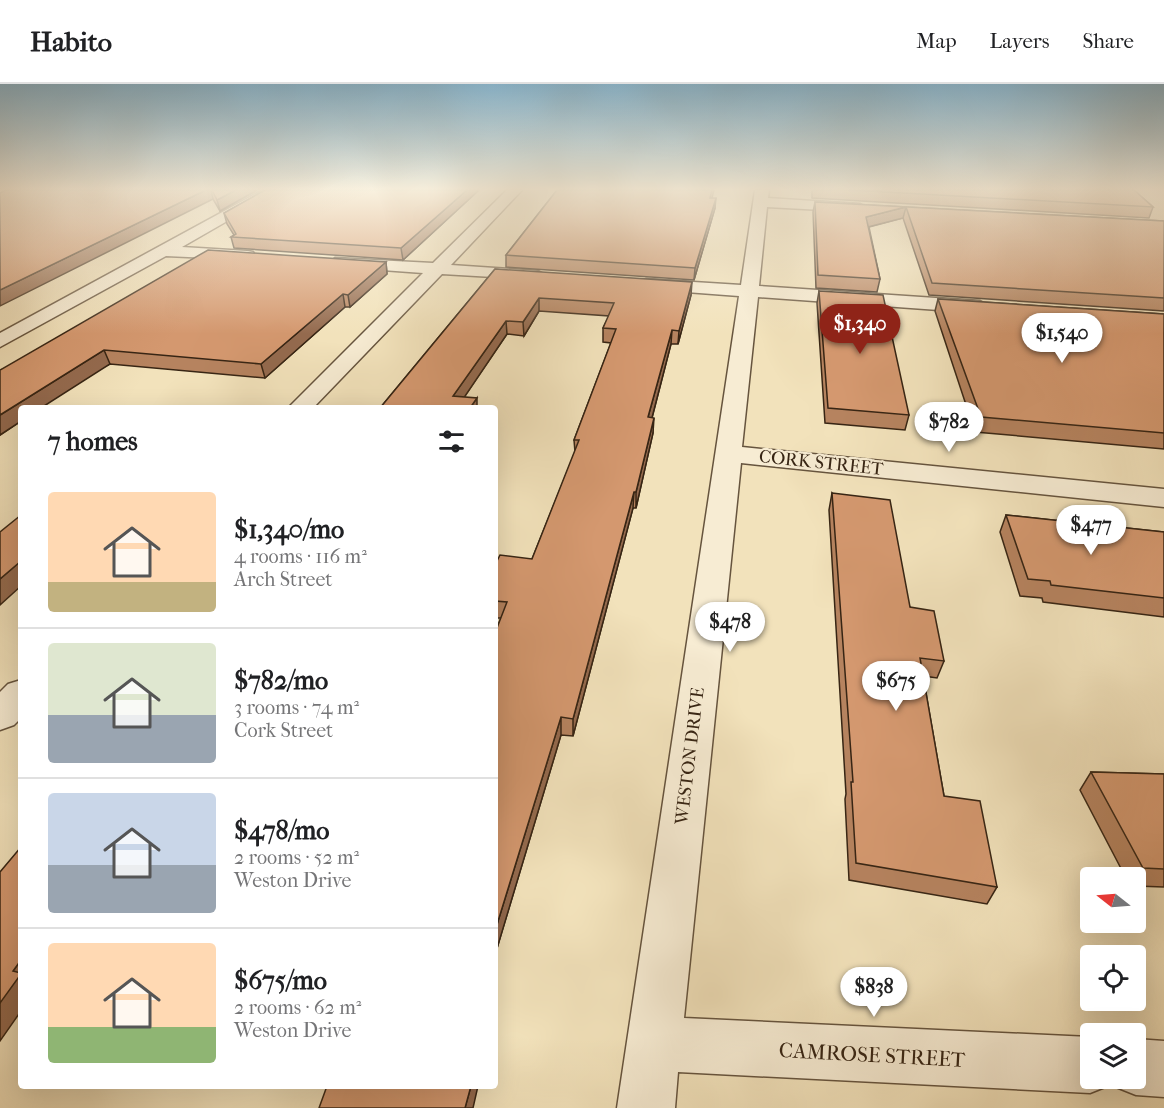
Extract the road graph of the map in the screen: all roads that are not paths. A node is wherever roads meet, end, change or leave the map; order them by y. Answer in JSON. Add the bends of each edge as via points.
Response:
{"nodes":[{"id":1,"x":189,"y":238,"type":"edge"},
{"id":2,"x":467,"y":238,"type":"edge"},
{"id":3,"x":756,"y":238,"type":"edge"},
{"id":4,"x":165,"y":251,"type":"junction"},
{"id":5,"x":262,"y":257,"type":"edge"},
{"id":6,"x":319,"y":261,"type":"edge"},
{"id":7,"x":436,"y":268,"type":"junction"},
{"id":8,"x":551,"y":277,"type":"edge"},
{"id":9,"x":633,"y":283,"type":"edge"},
{"id":10,"x":750,"y":291,"type":"junction"},
{"id":11,"x":999,"y":308,"type":"edge"},
{"id":12,"x":0,"y":341,"type":"edge"},
{"id":13,"x":303,"y":405,"type":"edge"},
{"id":14,"x":729,"y":454,"type":"junction"},
{"id":15,"x":1164,"y":498,"type":"edge"},
{"id":16,"x":18,"y":697,"type":"edge"},
{"id":17,"x":0,"y":715,"type":"edge"},
{"id":18,"x":653,"y":1044,"type":"junction"},
{"id":19,"x":1080,"y":1065,"type":"edge"},
{"id":20,"x":1146,"y":1068,"type":"edge"},
{"id":21,"x":1164,"y":1069,"type":"edge"},
{"id":22,"x":646,"y":1108,"type":"edge"}],
"edges":[{"from":1,"to":4,"type":"street"},
{"from":2,"to":7,"type":"street"},
{"from":3,"to":10,"type":"street","name":"WESTON DRIVE"},
{"from":4,"to":5,"type":"street"},
{"from":4,"to":12,"type":"street"},
{"from":6,"to":7,"type":"street"},
{"from":7,"to":8,"type":"street"},
{"from":7,"to":13,"type":"street"},
{"from":9,"to":10,"type":"street"},
{"from":10,"to":11,"type":"street"},
{"from":10,"to":14,"type":"street","name":"WESTON DRIVE"},
{"from":14,"to":15,"type":"street","name":"CORK STREET"},
{"from":14,"to":18,"type":"street","name":"WESTON DRIVE"},
{"from":16,"to":17,"type":"street"},
{"from":18,"to":19,"type":"street","name":"CAMROSE STREET"},
{"from":18,"to":22,"type":"street","name":"WESTON DRIVE"},
{"from":20,"to":21,"type":"street"}]}
